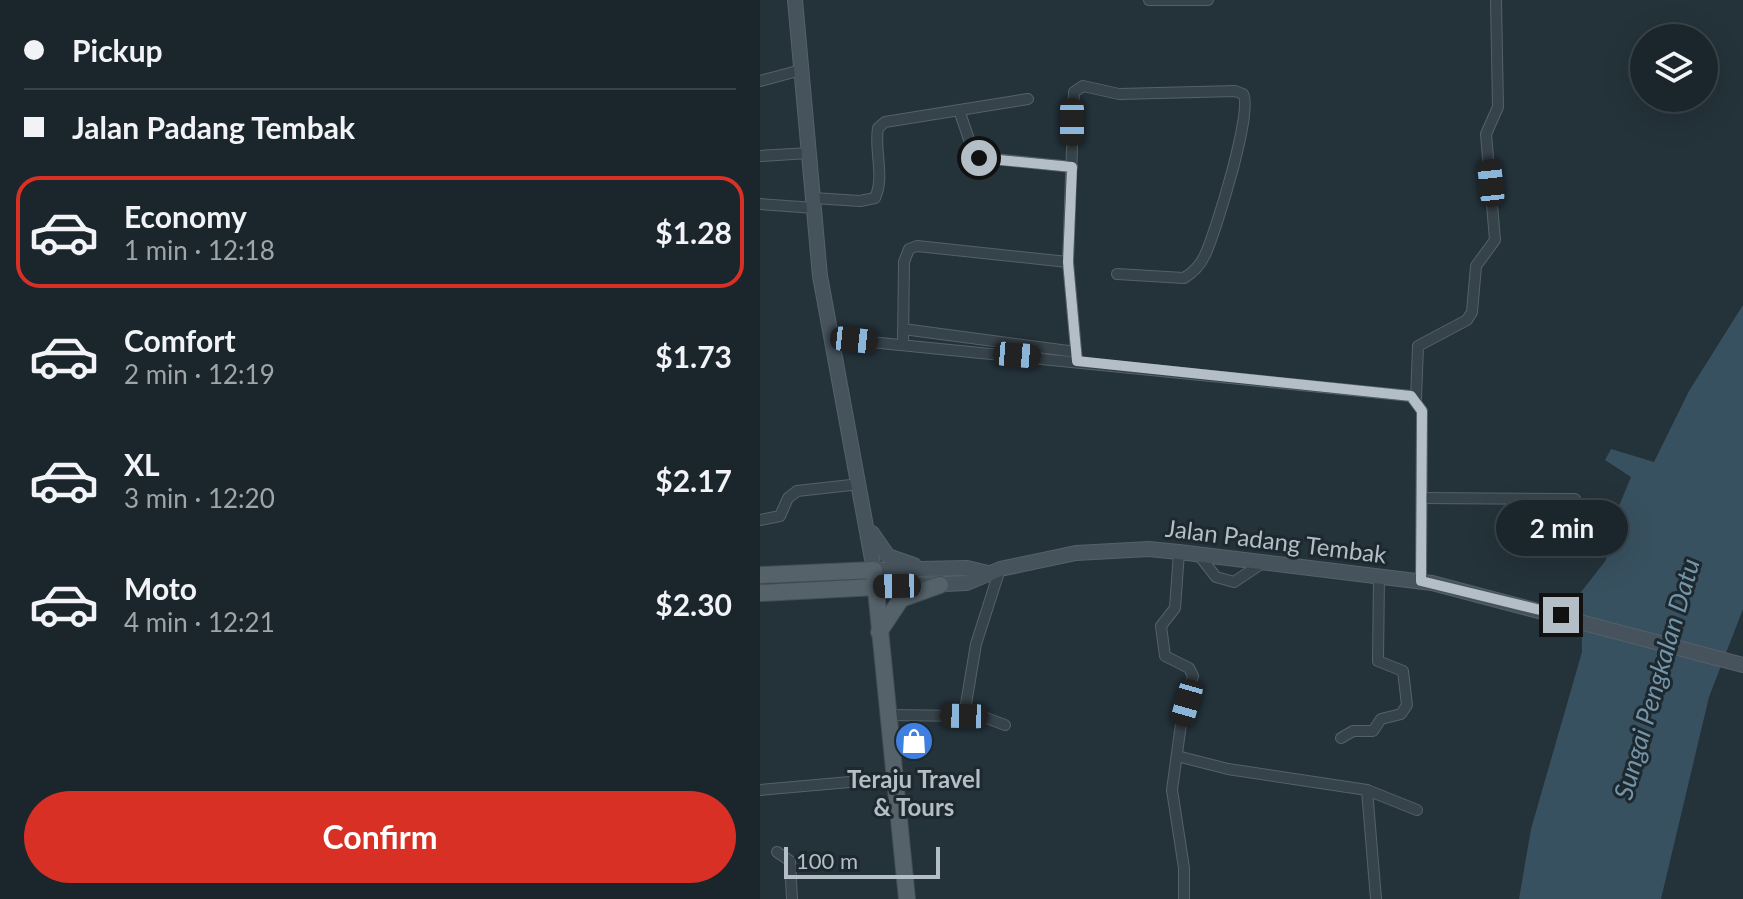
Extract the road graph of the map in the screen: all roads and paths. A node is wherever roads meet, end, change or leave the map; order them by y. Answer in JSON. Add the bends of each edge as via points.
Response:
{"nodes":[{"id":1,"x":795,"y":0,"type":"edge"},
{"id":2,"x":1149,"y":0,"type":"edge"},
{"id":3,"x":1208,"y":0,"type":"edge"},
{"id":4,"x":1496,"y":0,"type":"edge"},
{"id":5,"x":1166,"y":1,"type":"edge"},
{"id":6,"x":801,"y":70,"type":"junction"},
{"id":7,"x":760,"y":81,"type":"edge"},
{"id":8,"x":1028,"y":99,"type":"dead end"},
{"id":9,"x":959,"y":110,"type":"junction"},
{"id":10,"x":809,"y":153,"type":"junction"},
{"id":11,"x":760,"y":156,"type":"edge"},
{"id":12,"x":1072,"y":167,"type":"junction"},
{"id":13,"x":814,"y":203,"type":"junction"},
{"id":14,"x":760,"y":204,"type":"edge"},
{"id":15,"x":1068,"y":262,"type":"junction"},
{"id":16,"x":1117,"y":274,"type":"dead end"},
{"id":17,"x":903,"y":329,"type":"junction"},
{"id":18,"x":830,"y":338,"type":"junction"},
{"id":19,"x":903,"y":345,"type":"junction"},
{"id":20,"x":1077,"y":356,"type":"junction"},
{"id":21,"x":1416,"y":399,"type":"junction"},
{"id":22,"x":860,"y":484,"type":"junction"},
{"id":23,"x":1422,"y":498,"type":"junction"},
{"id":24,"x":1575,"y":499,"type":"dead end"},
{"id":25,"x":760,"y":520,"type":"edge"},
{"id":26,"x":868,"y":526,"type":"junction"},
{"id":27,"x":1179,"y":552,"type":"junction"},
{"id":28,"x":1198,"y":554,"type":"junction"},
{"id":29,"x":1264,"y":562,"type":"junction"},
{"id":30,"x":933,"y":569,"type":"junction"},
{"id":31,"x":994,"y":571,"type":"junction"},
{"id":32,"x":760,"y":575,"type":"edge"},
{"id":33,"x":1379,"y":576,"type":"junction"},
{"id":34,"x":875,"y":578,"type":"junction"},
{"id":35,"x":1421,"y":581,"type":"junction"},
{"id":36,"x":940,"y":585,"type":"junction"},
{"id":37,"x":760,"y":593,"type":"edge"},
{"id":38,"x":879,"y":632,"type":"junction"},
{"id":39,"x":1743,"y":665,"type":"edge"},
{"id":40,"x":889,"y":715,"type":"junction"},
{"id":41,"x":964,"y":716,"type":"junction"},
{"id":42,"x":1005,"y":725,"type":"dead end"},
{"id":43,"x":1341,"y":738,"type":"dead end"},
{"id":44,"x":1177,"y":756,"type":"junction"},
{"id":45,"x":895,"y":778,"type":"junction"},
{"id":46,"x":760,"y":790,"type":"edge"},
{"id":47,"x":1367,"y":790,"type":"junction"},
{"id":48,"x":1417,"y":810,"type":"dead end"},
{"id":49,"x":777,"y":852,"type":"dead end"},
{"id":50,"x":792,"y":899,"type":"edge"},
{"id":51,"x":907,"y":899,"type":"edge"},
{"id":52,"x":1184,"y":899,"type":"edge"},
{"id":53,"x":1376,"y":899,"type":"edge"}],
"edges":[{"from":1,"to":6,"type":"main road"},
{"from":2,"to":5,"type":"street"},
{"from":3,"to":5,"type":"street"},
{"from":4,"to":21,"type":"street","via":[[1498,107],[1486,134],[1497,233],[1476,266],[1467,320],[1418,346]]},
{"from":6,"to":7,"type":"street"},
{"from":6,"to":10,"type":"main road"},
{"from":8,"to":9,"type":"street"},
{"from":9,"to":12,"type":"street","via":[[975,157]]},
{"from":9,"to":13,"type":"street","via":[[885,122],[878,128],[879,190],[872,200]]},
{"from":10,"to":11,"type":"street"},
{"from":10,"to":13,"type":"main road"},
{"from":12,"to":15,"type":"street"},
{"from":12,"to":16,"type":"street","via":[[1074,92],[1083,86],[1119,94],[1235,91],[1247,100],[1210,242],[1194,272],[1184,278]]},
{"from":13,"to":14,"type":"street"},
{"from":13,"to":18,"type":"main road"},
{"from":15,"to":17,"type":"street","via":[[917,246],[906,252],[904,262]]},
{"from":15,"to":20,"type":"street"},
{"from":17,"to":19,"type":"street"},
{"from":17,"to":20,"type":"street"},
{"from":18,"to":19,"type":"street"},
{"from":18,"to":22,"type":"main road"},
{"from":19,"to":20,"type":"street"},
{"from":20,"to":21,"type":"street","via":[[1403,393]]},
{"from":21,"to":23,"type":"street","via":[[1422,411]]},
{"from":22,"to":25,"type":"street","via":[[797,491],[780,516]]},
{"from":22,"to":26,"type":"main road"},
{"from":23,"to":24,"type":"street"},
{"from":23,"to":35,"type":"street"},
{"from":26,"to":30,"type":"main road","via":[[888,556]]},
{"from":26,"to":34,"type":"main road"},
{"from":27,"to":28,"type":"main road","name":"Jalan Padang Tembak"},
{"from":27,"to":31,"type":"main road","name":"Jalan Padang Tembak","via":[[1099,551]]},
{"from":27,"to":44,"type":"street","via":[[1174,612],[1161,626],[1165,656],[1189,668],[1193,676]]},
{"from":28,"to":29,"type":"main road","name":"Jalan Padang Tembak"},
{"from":28,"to":29,"type":"street","via":[[1216,577],[1234,582]]},
{"from":29,"to":33,"type":"main road","name":"Jalan Padang Tembak"},
{"from":30,"to":31,"type":"main road","name":"Jalan Padang Tembak"},
{"from":30,"to":34,"type":"main road","name":"Jalan Padang Tembak"},
{"from":31,"to":36,"type":"main road","name":"Jalan Padang Tembak","via":[[967,583]]},
{"from":31,"to":41,"type":"street"},
{"from":32,"to":34,"type":"main road"},
{"from":33,"to":35,"type":"main road","name":"Jalan Padang Tembak"},
{"from":33,"to":43,"type":"street","via":[[1378,661],[1403,671],[1407,705],[1401,714],[1381,719],[1373,731],[1353,731]]},
{"from":34,"to":36,"type":"main road","name":"Jalan Padang Tembak"},
{"from":34,"to":37,"type":"main road"},
{"from":34,"to":38,"type":"main road"},
{"from":35,"to":39,"type":"main road","name":"Jalan Padang Tembak"},
{"from":36,"to":38,"type":"main road","via":[[901,599]]},
{"from":38,"to":40,"type":"main road"},
{"from":40,"to":41,"type":"street"},
{"from":40,"to":45,"type":"main road"},
{"from":41,"to":42,"type":"street"},
{"from":44,"to":47,"type":"street"},
{"from":44,"to":52,"type":"street","via":[[1173,809]]},
{"from":45,"to":46,"type":"street"},
{"from":45,"to":51,"type":"main road"},
{"from":47,"to":48,"type":"street"},
{"from":47,"to":53,"type":"street"},
{"from":49,"to":50,"type":"street","via":[[790,861]]}]}
